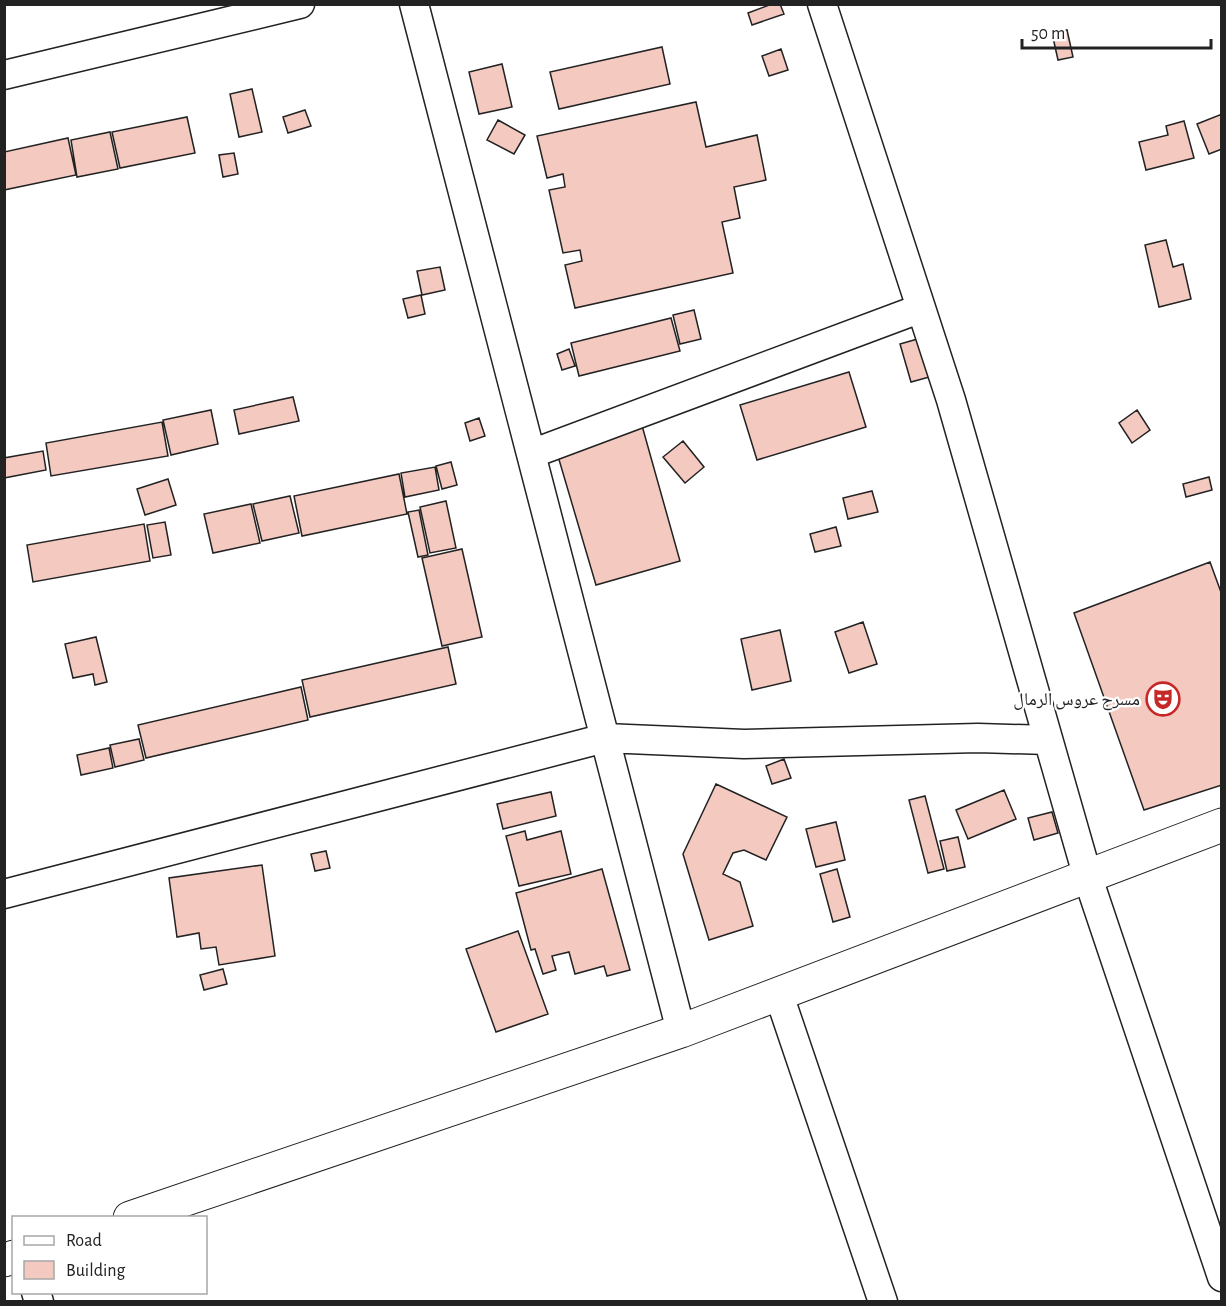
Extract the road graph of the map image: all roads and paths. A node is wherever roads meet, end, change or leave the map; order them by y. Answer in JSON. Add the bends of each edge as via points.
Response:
{"nodes":[{"id":1,"x":414,"y":4,"type":"edge"},
{"id":2,"x":822,"y":4,"type":"edge"},
{"id":3,"x":294,"y":5,"type":"edge"},
{"id":4,"x":4,"y":75,"type":"edge"},
{"id":5,"x":919,"y":309,"type":"junction"},
{"id":6,"x":531,"y":454,"type":"junction"},
{"id":7,"x":605,"y":738,"type":"junction"},
{"id":8,"x":1048,"y":740,"type":"junction"},
{"id":9,"x":1221,"y":825,"type":"edge"},
{"id":10,"x":1088,"y":878,"type":"junction"},
{"id":11,"x":4,"y":894,"type":"edge"},
{"id":12,"x":779,"y":994,"type":"junction"},
{"id":13,"x":681,"y":1031,"type":"junction"},
{"id":14,"x":136,"y":1216,"type":"edge"},
{"id":15,"x":1221,"y":1277,"type":"edge"},
{"id":16,"x":884,"y":1302,"type":"edge"}],
"edges":[{"from":1,"to":6,"type":"street"},
{"from":2,"to":5,"type":"street"},
{"from":3,"to":4,"type":"street"},
{"from":5,"to":6,"type":"street"},
{"from":5,"to":8,"type":"street","via":[[951,400]]},
{"from":6,"to":7,"type":"street"},
{"from":7,"to":8,"type":"street","via":[[744,744]]},
{"from":7,"to":11,"type":"street"},
{"from":7,"to":13,"type":"street"},
{"from":8,"to":10,"type":"street"},
{"from":9,"to":10,"type":"main road"},
{"from":10,"to":12,"type":"main road"},
{"from":10,"to":15,"type":"street"},
{"from":12,"to":13,"type":"main road"},
{"from":12,"to":16,"type":"street"},
{"from":13,"to":14,"type":"main road"}]}
